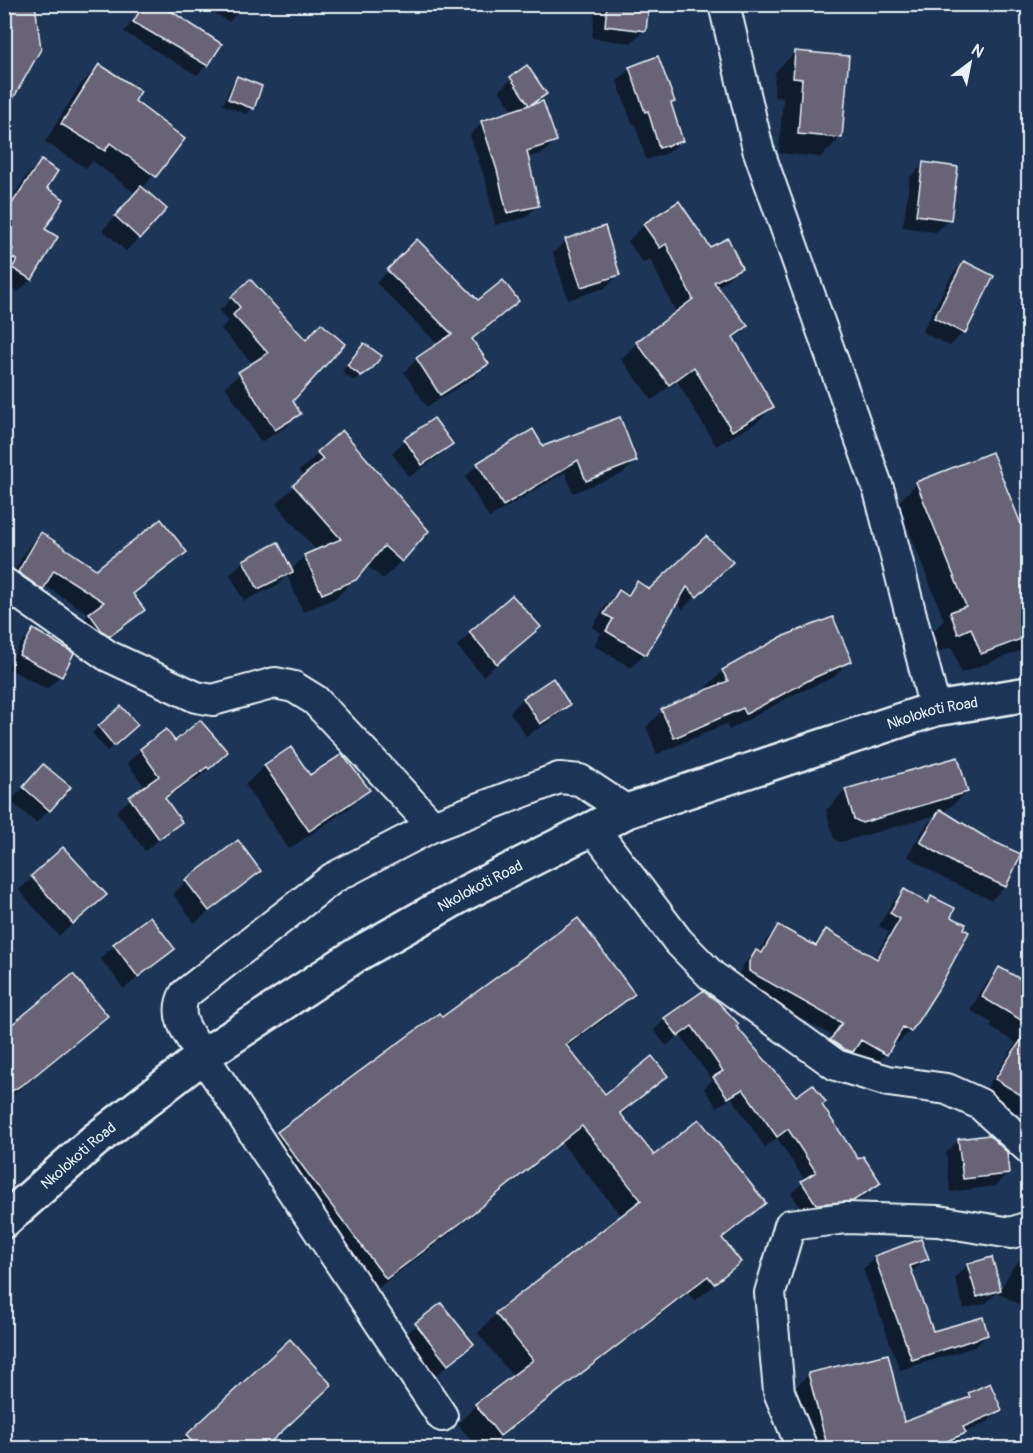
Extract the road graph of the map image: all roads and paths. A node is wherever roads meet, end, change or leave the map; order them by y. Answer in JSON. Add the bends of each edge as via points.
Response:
{"nodes":[{"id":1,"x":724,"y":4,"type":"edge"},
{"id":2,"x":4,"y":583,"type":"edge"},
{"id":3,"x":1029,"y":694,"type":"edge"},
{"id":4,"x":935,"y":709,"type":"junction"},
{"id":5,"x":627,"y":811,"type":"junction"},
{"id":6,"x":433,"y":826,"type":"junction"},
{"id":7,"x":593,"y":828,"type":"junction"},
{"id":8,"x":203,"y":1056,"type":"junction"},
{"id":9,"x":1029,"y":1148,"type":"edge"},
{"id":10,"x":4,"y":1221,"type":"edge"},
{"id":11,"x":1029,"y":1227,"type":"edge"},
{"id":12,"x":442,"y":1416,"type":"dead end"},
{"id":13,"x":802,"y":1449,"type":"edge"}],
"edges":[{"from":1,"to":4,"type":"street","via":[[758,149],[879,494]]},
{"from":2,"to":6,"type":"street","via":[[108,656],[196,697],[213,700],[275,683],[294,687],[315,700]]},
{"from":3,"to":4,"type":"main road","name":"Nkolokoti Road"},
{"from":4,"to":5,"type":"main road","name":"Nkolokoti Road"},
{"from":5,"to":6,"type":"street","via":[[580,780],[560,778]]},
{"from":5,"to":7,"type":"main road","name":"Nkolokoti Road"},
{"from":6,"to":8,"type":"street","via":[[333,878],[185,994],[179,1004],[180,1017]]},
{"from":7,"to":8,"type":"main road","name":"Nkolokoti Road","via":[[467,892],[356,955]]},
{"from":7,"to":9,"type":"street","via":[[678,941],[712,976],[836,1065],[888,1081],[947,1089],[980,1104]]},
{"from":8,"to":10,"type":"main road","name":"Nkolokoti Road","via":[[94,1141]]},
{"from":8,"to":12,"type":"street"},
{"from":11,"to":13,"type":"street","via":[[1011,1233],[938,1221],[846,1218],[790,1225],[770,1293],[779,1392]]}]}
